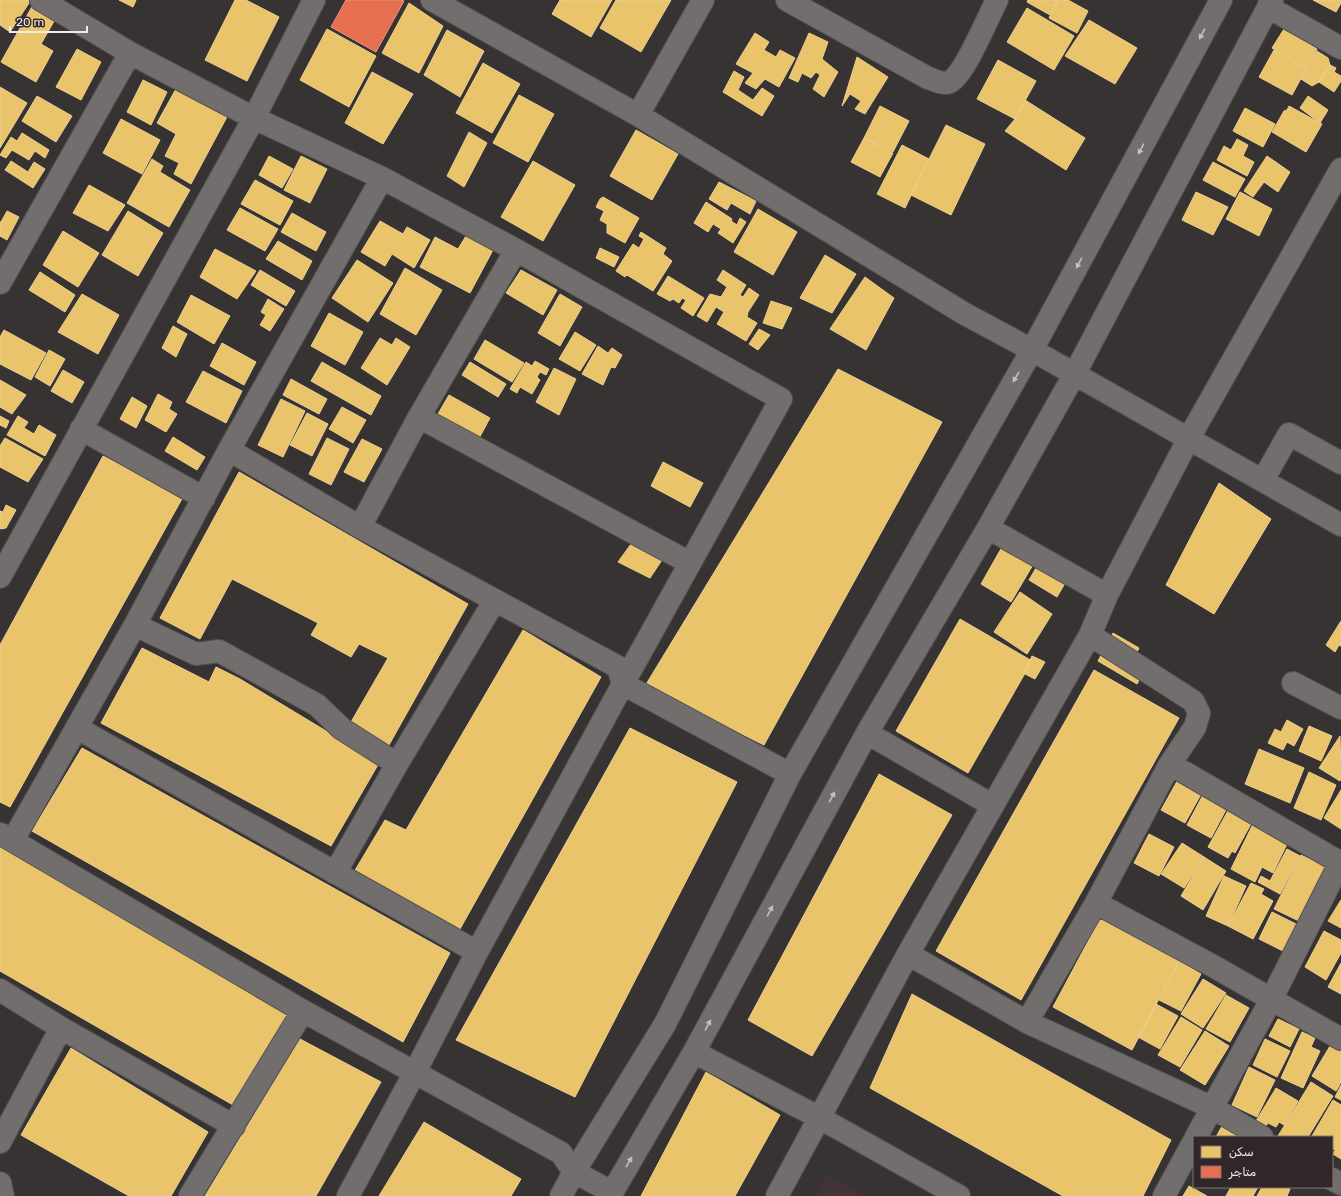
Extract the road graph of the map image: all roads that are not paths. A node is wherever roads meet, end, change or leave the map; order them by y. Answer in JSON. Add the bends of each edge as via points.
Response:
{"nodes":[{"id":1,"x":41,"y":0,"type":"edge"},
{"id":2,"x":314,"y":0,"type":"edge"},
{"id":3,"x":432,"y":0,"type":"edge"},
{"id":4,"x":703,"y":0,"type":"edge"},
{"id":5,"x":787,"y":0,"type":"edge"},
{"id":6,"x":996,"y":0,"type":"edge"},
{"id":7,"x":1221,"y":0,"type":"edge"},
{"id":8,"x":1270,"y":3,"type":"edge"},
{"id":9,"x":818,"y":7,"type":"edge"},
{"id":10,"x":1341,"y":48,"type":"edge"},
{"id":11,"x":130,"y":53,"type":"junction"},
{"id":12,"x":638,"y":115,"type":"junction"},
{"id":13,"x":254,"y":118,"type":"junction"},
{"id":14,"x":1341,"y":169,"type":"edge"},
{"id":15,"x":382,"y":178,"type":"junction"},
{"id":16,"x":516,"y":250,"type":"junction"},
{"id":17,"x":0,"y":283,"type":"edge"},
{"id":18,"x":1032,"y":350,"type":"junction"},
{"id":19,"x":1074,"y":375,"type":"junction"},
{"id":20,"x":419,"y":417,"type":"junction"},
{"id":21,"x":81,"y":429,"type":"junction"},
{"id":22,"x":1189,"y":438,"type":"junction"},
{"id":23,"x":229,"y":450,"type":"junction"},
{"id":24,"x":1341,"y":463,"type":"edge"},
{"id":25,"x":1263,"y":480,"type":"junction"},
{"id":26,"x":204,"y":498,"type":"junction"},
{"id":27,"x":1341,"y":524,"type":"edge"},
{"id":28,"x":360,"y":527,"type":"junction"},
{"id":29,"x":988,"y":528,"type":"junction"},
{"id":30,"x":690,"y":563,"type":"junction"},
{"id":31,"x":0,"y":577,"type":"edge"},
{"id":32,"x":1107,"y":595,"type":"junction"},
{"id":33,"x":495,"y":600,"type":"junction"},
{"id":34,"x":135,"y":625,"type":"junction"},
{"id":35,"x":1090,"y":636,"type":"junction"},
{"id":36,"x":1293,"y":683,"type":"dead end"},
{"id":37,"x":624,"y":684,"type":"junction"},
{"id":38,"x":1341,"y":708,"type":"edge"},
{"id":39,"x":77,"y":728,"type":"junction"},
{"id":40,"x":867,"y":732,"type":"junction"},
{"id":41,"x":397,"y":764,"type":"junction"},
{"id":42,"x":1170,"y":764,"type":"junction"},
{"id":43,"x":790,"y":774,"type":"junction"},
{"id":44,"x":992,"y":806,"type":"junction"},
{"id":45,"x":7,"y":837,"type":"edge"},
{"id":46,"x":1341,"y":862,"type":"edge"},
{"id":47,"x":335,"y":873,"type":"junction"},
{"id":48,"x":1096,"y":903,"type":"junction"},
{"id":49,"x":477,"y":952,"type":"junction"},
{"id":50,"x":908,"y":954,"type":"junction"},
{"id":51,"x":0,"y":990,"type":"edge"},
{"id":52,"x":1271,"y":1000,"type":"junction"},
{"id":53,"x":303,"y":1011,"type":"junction"},
{"id":54,"x":1027,"y":1022,"type":"junction"},
{"id":55,"x":61,"y":1028,"type":"junction"},
{"id":56,"x":1341,"y":1040,"type":"edge"},
{"id":57,"x":694,"y":1052,"type":"junction"},
{"id":58,"x":415,"y":1072,"type":"junction"},
{"id":59,"x":1213,"y":1108,"type":"junction"},
{"id":60,"x":820,"y":1118,"type":"junction"},
{"id":61,"x":234,"y":1126,"type":"junction"},
{"id":62,"x":1197,"y":1136,"type":"edge"},
{"id":63,"x":1260,"y":1136,"type":"edge"},
{"id":64,"x":0,"y":1142,"type":"edge"},
{"id":65,"x":1193,"y":1143,"type":"edge"},
{"id":66,"x":574,"y":1172,"type":"junction"},
{"id":67,"x":0,"y":1183,"type":"edge"},
{"id":68,"x":611,"y":1194,"type":"edge"},
{"id":69,"x":3,"y":1196,"type":"edge"},
{"id":70,"x":190,"y":1196,"type":"edge"},
{"id":71,"x":348,"y":1196,"type":"edge"},
{"id":72,"x":561,"y":1196,"type":"edge"},
{"id":73,"x":777,"y":1196,"type":"edge"},
{"id":74,"x":959,"y":1196,"type":"edge"},
{"id":75,"x":1164,"y":1196,"type":"edge"}],
"edges":[{"from":1,"to":11,"type":"street"},
{"from":2,"to":13,"type":"street"},
{"from":3,"to":12,"type":"street"},
{"from":4,"to":12,"type":"street"},
{"from":5,"to":9,"type":"street"},
{"from":6,"to":9,"type":"street","via":[[962,71],[951,82],[942,83],[928,78]]},
{"from":7,"to":18,"type":"street","one_way":true},
{"from":8,"to":10,"type":"street"},
{"from":8,"to":19,"type":"street"},
{"from":11,"to":13,"type":"street"},
{"from":11,"to":17,"type":"street"},
{"from":12,"to":18,"type":"street","via":[[964,314]]},
{"from":13,"to":15,"type":"street"},
{"from":13,"to":21,"type":"street"},
{"from":14,"to":22,"type":"street"},
{"from":15,"to":16,"type":"street"},
{"from":15,"to":23,"type":"street"},
{"from":16,"to":20,"type":"street"},
{"from":16,"to":30,"type":"street","via":[[781,399]]},
{"from":18,"to":19,"type":"street"},
{"from":18,"to":43,"type":"street","one_way":true},
{"from":19,"to":22,"type":"street"},
{"from":19,"to":29,"type":"street"},
{"from":20,"to":28,"type":"street"},
{"from":20,"to":30,"type":"street"},
{"from":21,"to":26,"type":"street"},
{"from":21,"to":31,"type":"street"},
{"from":22,"to":25,"type":"street"},
{"from":22,"to":32,"type":"street"},
{"from":23,"to":26,"type":"street"},
{"from":23,"to":28,"type":"street"},
{"from":24,"to":25,"type":"street","via":[[1289,434]]},
{"from":25,"to":27,"type":"street"},
{"from":26,"to":34,"type":"street"},
{"from":28,"to":33,"type":"street"},
{"from":29,"to":32,"type":"street"},
{"from":29,"to":40,"type":"street"},
{"from":30,"to":37,"type":"street"},
{"from":32,"to":35,"type":"street"},
{"from":33,"to":37,"type":"street","via":[[618,667]]},
{"from":33,"to":41,"type":"street"},
{"from":34,"to":39,"type":"street"},
{"from":34,"to":41,"type":"street","via":[[196,654],[219,651],[317,704],[342,728]]},
{"from":35,"to":42,"type":"street","via":[[1193,701],[1199,713],[1195,726]]},
{"from":35,"to":44,"type":"street"},
{"from":36,"to":38,"type":"street"},
{"from":37,"to":43,"type":"street"},
{"from":37,"to":49,"type":"street"},
{"from":39,"to":45,"type":"street"},
{"from":39,"to":47,"type":"street"},
{"from":40,"to":44,"type":"street"},
{"from":57,"to":40,"type":"street","one_way":true},
{"from":41,"to":47,"type":"street"},
{"from":42,"to":46,"type":"street"},
{"from":42,"to":48,"type":"street"},
{"from":43,"to":66,"type":"street","via":[[665,1024]]},
{"from":44,"to":50,"type":"street"},
{"from":45,"to":53,"type":"street"},
{"from":46,"to":52,"type":"street"},
{"from":47,"to":49,"type":"street"},
{"from":48,"to":52,"type":"street","via":[[1214,966]]},
{"from":48,"to":54,"type":"street"},
{"from":49,"to":58,"type":"street"},
{"from":50,"to":54,"type":"street"},
{"from":50,"to":60,"type":"street"},
{"from":51,"to":55,"type":"street"},
{"from":52,"to":56,"type":"street"},
{"from":52,"to":59,"type":"street"},
{"from":53,"to":58,"type":"street"},
{"from":53,"to":61,"type":"street"},
{"from":54,"to":59,"type":"street"},
{"from":55,"to":61,"type":"street"},
{"from":55,"to":64,"type":"street"},
{"from":57,"to":60,"type":"street"},
{"from":68,"to":57,"type":"street","one_way":true},
{"from":58,"to":66,"type":"street","via":[[561,1153]]},
{"from":58,"to":71,"type":"street"},
{"from":59,"to":62,"type":"street"},
{"from":59,"to":63,"type":"street"},
{"from":60,"to":73,"type":"street"},
{"from":60,"to":74,"type":"street"},
{"from":61,"to":70,"type":"street"},
{"from":65,"to":75,"type":"street"},
{"from":66,"to":68,"type":"street"},
{"from":66,"to":72,"type":"street"},
{"from":67,"to":69,"type":"street"}]}
